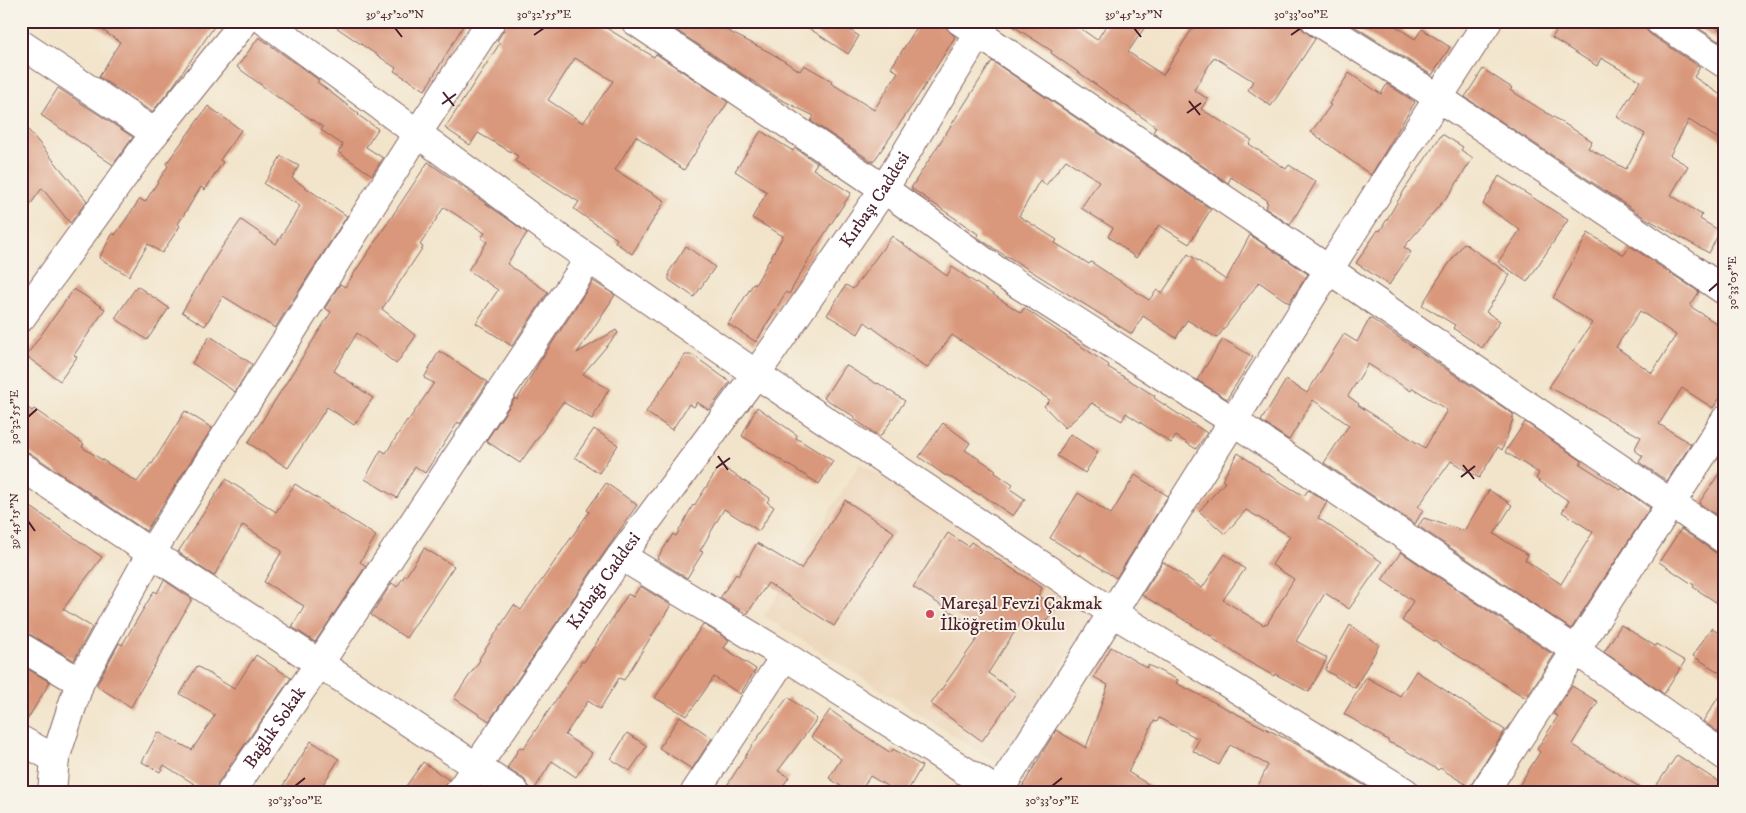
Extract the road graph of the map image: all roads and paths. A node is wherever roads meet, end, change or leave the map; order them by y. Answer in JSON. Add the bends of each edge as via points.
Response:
{"nodes":[{"id":1,"x":245,"y":21,"type":"edge"},
{"id":2,"x":264,"y":21,"type":"edge"},
{"id":3,"x":491,"y":21,"type":"edge"},
{"id":4,"x":634,"y":21,"type":"edge"},
{"id":5,"x":1316,"y":21,"type":"edge"},
{"id":6,"x":1488,"y":21,"type":"edge"},
{"id":7,"x":1659,"y":21,"type":"edge"},
{"id":8,"x":975,"y":25,"type":"edge"},
{"id":9,"x":21,"y":44,"type":"edge"},
{"id":10,"x":1725,"y":64,"type":"edge"},
{"id":11,"x":1438,"y":98,"type":"junction"},
{"id":12,"x":155,"y":133,"type":"junction"},
{"id":13,"x":417,"y":134,"type":"junction"},
{"id":14,"x":884,"y":189,"type":"junction"},
{"id":15,"x":588,"y":259,"type":"junction"},
{"id":16,"x":1328,"y":269,"type":"junction"},
{"id":17,"x":30,"y":288,"type":"edge"},
{"id":18,"x":1725,"y":291,"type":"edge"},
{"id":19,"x":21,"y":318,"type":"edge"},
{"id":20,"x":756,"y":374,"type":"junction"},
{"id":21,"x":1725,"y":420,"type":"edge"},
{"id":22,"x":1233,"y":421,"type":"junction"},
{"id":23,"x":21,"y":466,"type":"edge"},
{"id":24,"x":1670,"y":503,"type":"junction"},
{"id":25,"x":1725,"y":540,"type":"edge"},
{"id":26,"x":151,"y":553,"type":"junction"},
{"id":27,"x":621,"y":556,"type":"junction"},
{"id":28,"x":1113,"y":614,"type":"junction"},
{"id":29,"x":21,"y":647,"type":"edge"},
{"id":30,"x":1575,"y":650,"type":"junction"},
{"id":31,"x":785,"y":656,"type":"junction"},
{"id":32,"x":319,"y":664,"type":"junction"},
{"id":33,"x":80,"y":682,"type":"junction"},
{"id":34,"x":21,"y":740,"type":"edge"},
{"id":35,"x":1725,"y":756,"type":"edge"},
{"id":36,"x":56,"y":759,"type":"junction"},
{"id":37,"x":476,"y":766,"type":"junction"},
{"id":38,"x":52,"y":792,"type":"edge"},
{"id":39,"x":231,"y":792,"type":"edge"},
{"id":40,"x":459,"y":792,"type":"edge"},
{"id":41,"x":515,"y":792,"type":"edge"},
{"id":42,"x":695,"y":792,"type":"edge"},
{"id":43,"x":998,"y":792,"type":"edge"},
{"id":44,"x":1405,"y":792,"type":"edge"},
{"id":45,"x":1484,"y":792,"type":"edge"}],
"edges":[{"from":1,"to":12,"type":"street"},
{"from":2,"to":13,"type":"street"},
{"from":3,"to":13,"type":"street"},
{"from":4,"to":14,"type":"street"},
{"from":5,"to":11,"type":"street"},
{"from":6,"to":11,"type":"street"},
{"from":7,"to":10,"type":"street"},
{"from":8,"to":14,"type":"street","name":"Kırbaşı Caddesi"},
{"from":8,"to":16,"type":"street"},
{"from":9,"to":12,"type":"street"},
{"from":11,"to":16,"type":"street"},
{"from":11,"to":18,"type":"street"},
{"from":12,"to":17,"type":"street"},
{"from":13,"to":15,"type":"street"},
{"from":13,"to":26,"type":"street"},
{"from":14,"to":20,"type":"street","name":"Kırbaşı Caddesi"},
{"from":14,"to":22,"type":"street","via":[[996,270]]},
{"from":15,"to":20,"type":"street"},
{"from":15,"to":32,"type":"street","name":"Bağlık Sokak"},
{"from":16,"to":22,"type":"street"},
{"from":16,"to":24,"type":"street"},
{"from":17,"to":19,"type":"street"},
{"from":20,"to":27,"type":"street","name":"Kırbağı Caddesi"},
{"from":20,"to":28,"type":"street"},
{"from":21,"to":24,"type":"street"},
{"from":22,"to":28,"type":"street"},
{"from":22,"to":30,"type":"street"},
{"from":23,"to":26,"type":"street"},
{"from":24,"to":25,"type":"street"},
{"from":24,"to":30,"type":"street"},
{"from":26,"to":32,"type":"street"},
{"from":26,"to":33,"type":"street"},
{"from":27,"to":31,"type":"street"},
{"from":27,"to":37,"type":"street","name":"Kırbağı Caddesi"},
{"from":28,"to":43,"type":"street"},
{"from":28,"to":44,"type":"street"},
{"from":29,"to":33,"type":"street"},
{"from":30,"to":35,"type":"street"},
{"from":30,"to":45,"type":"street"},
{"from":31,"to":42,"type":"street"},
{"from":31,"to":43,"type":"street"},
{"from":32,"to":37,"type":"street"},
{"from":32,"to":39,"type":"street","name":"Bağlık Sokak"},
{"from":33,"to":36,"type":"street"},
{"from":34,"to":36,"type":"street"},
{"from":36,"to":38,"type":"street"},
{"from":37,"to":40,"type":"street","name":"Kırbağı Caddesi"},
{"from":37,"to":41,"type":"street"}]}
